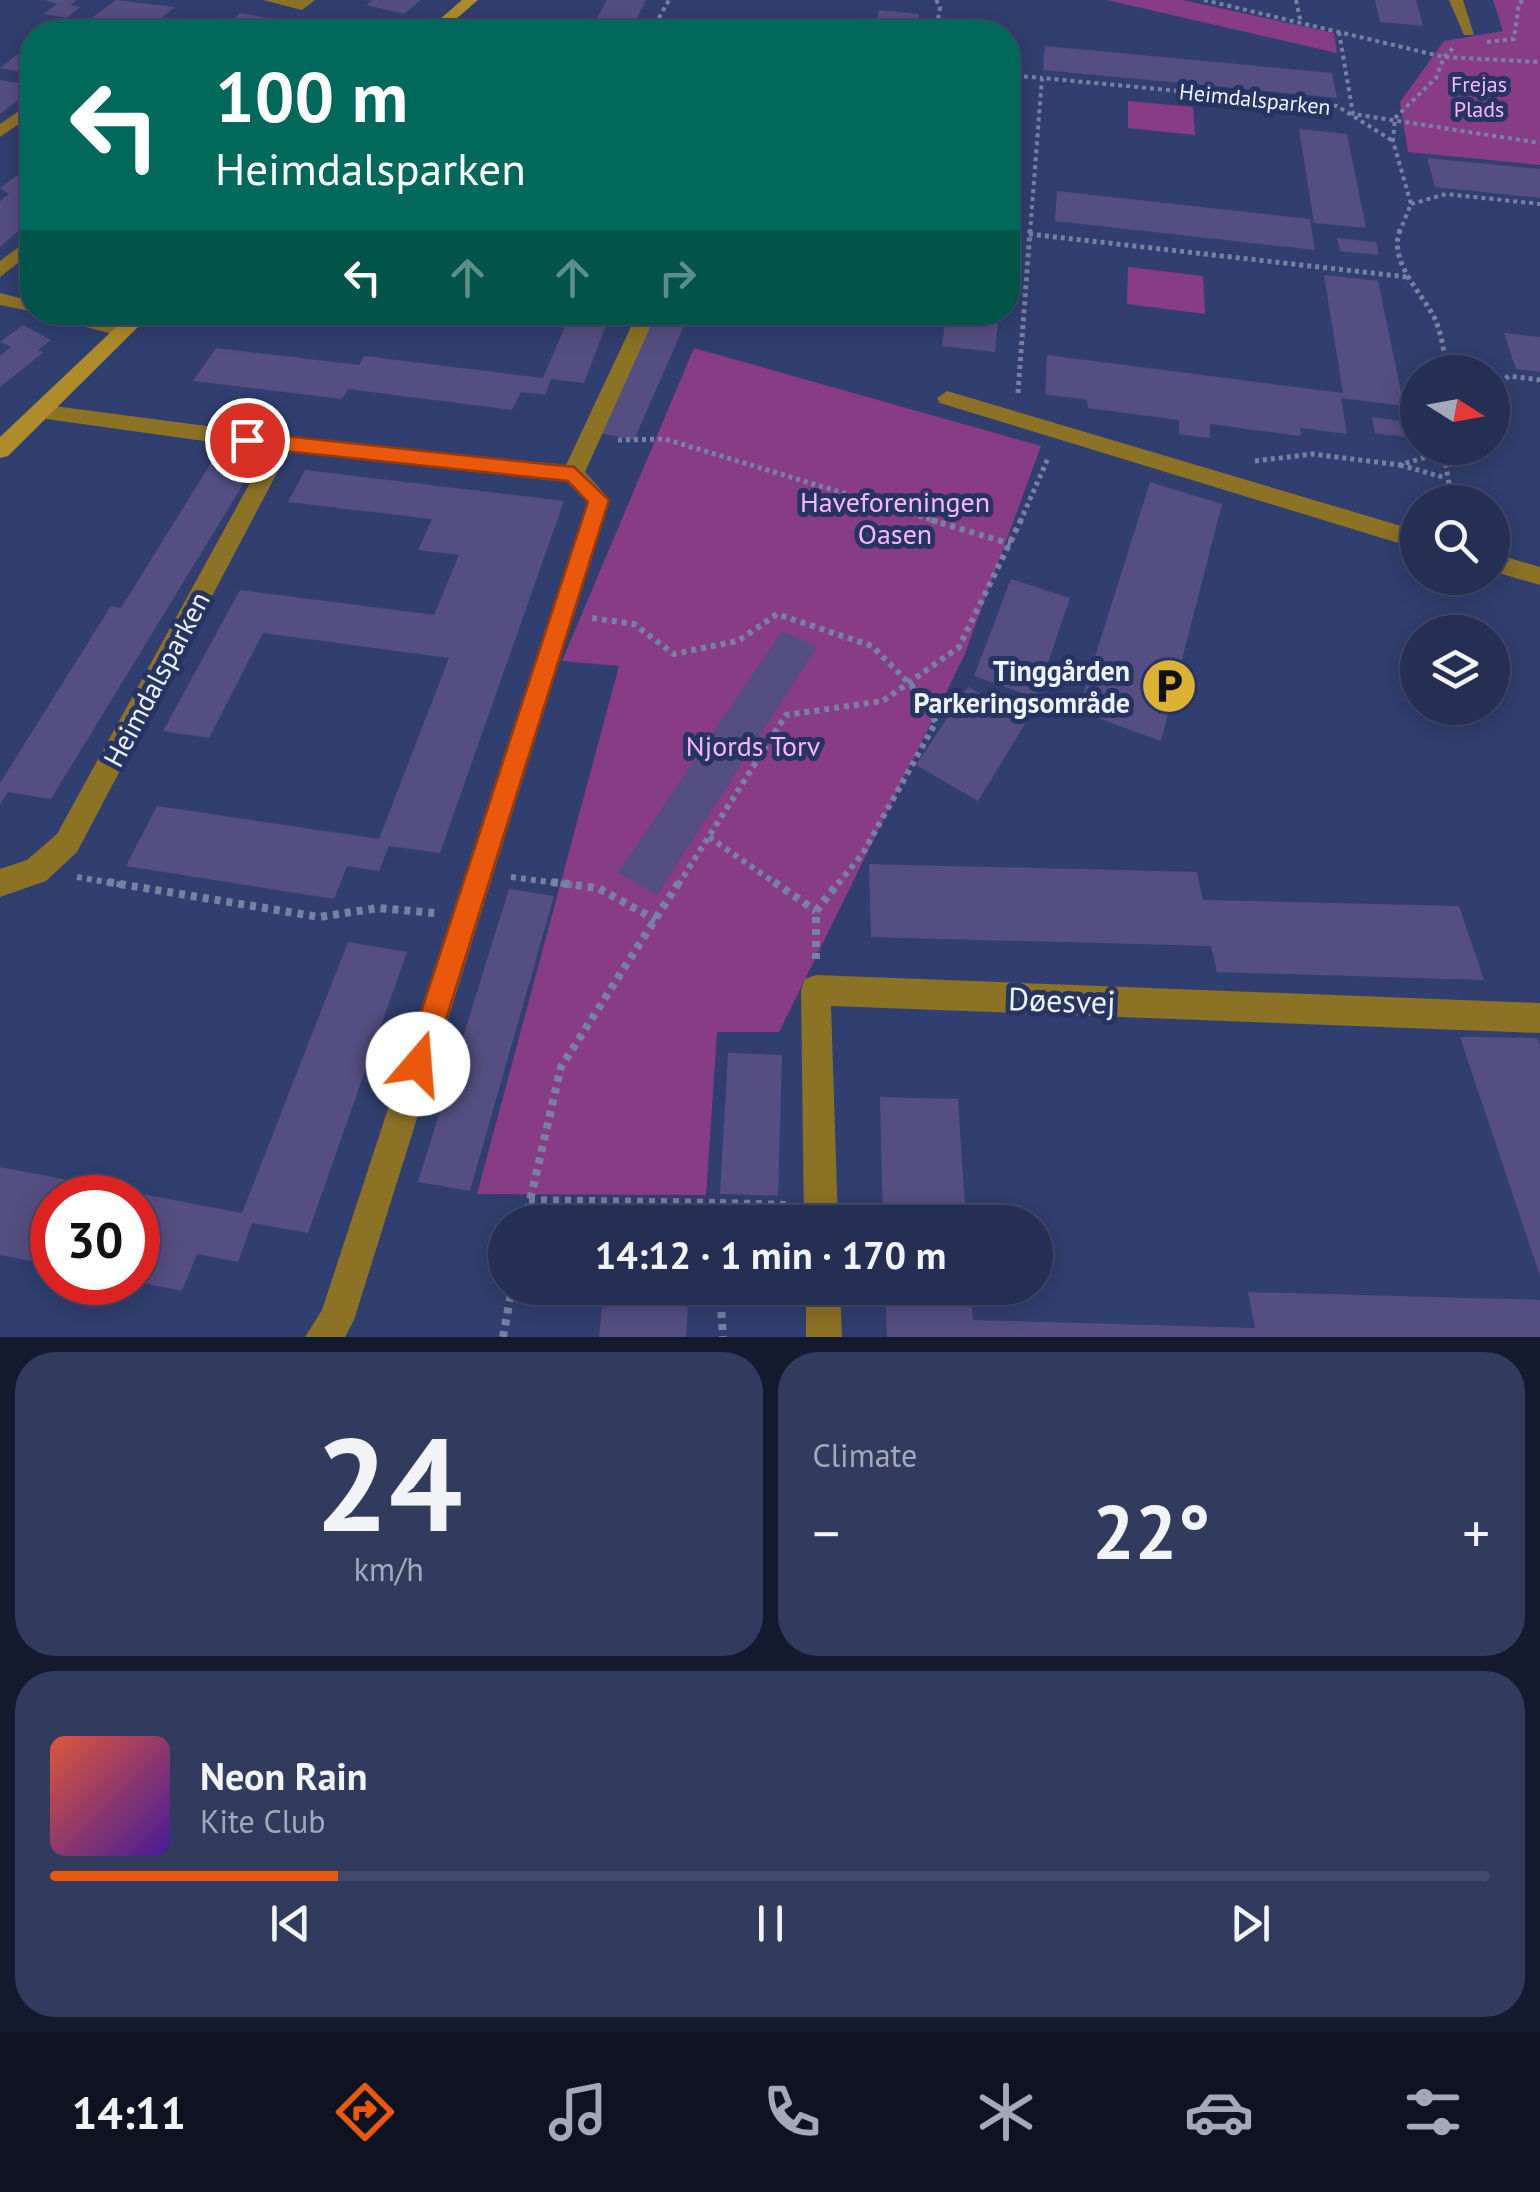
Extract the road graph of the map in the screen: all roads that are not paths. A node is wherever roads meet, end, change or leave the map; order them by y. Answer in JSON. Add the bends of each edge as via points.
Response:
{"nodes":[{"id":1,"x":270,"y":0,"type":"edge"},
{"id":2,"x":308,"y":0,"type":"edge"},
{"id":3,"x":471,"y":0,"type":"edge"},
{"id":4,"x":1456,"y":0,"type":"edge"},
{"id":5,"x":447,"y":20,"type":"edge"},
{"id":6,"x":1468,"y":38,"type":"road end"},
{"id":7,"x":20,"y":116,"type":"edge"},
{"id":8,"x":0,"y":132,"type":"edge"},
{"id":9,"x":20,"y":254,"type":"edge"},
{"id":10,"x":0,"y":271,"type":"edge"},
{"id":11,"x":105,"y":325,"type":"edge"},
{"id":12,"x":130,"y":325,"type":"edge"},
{"id":13,"x":642,"y":325,"type":"edge"},
{"id":14,"x":125,"y":330,"type":"junction"},
{"id":15,"x":947,"y":398,"type":"dead end"},
{"id":16,"x":38,"y":411,"type":"junction"},
{"id":17,"x":282,"y":444,"type":"junction"},
{"id":18,"x":0,"y":450,"type":"edge"},
{"id":19,"x":574,"y":474,"type":"junction"},
{"id":20,"x":1400,"y":535,"type":"edge"},
{"id":21,"x":1510,"y":567,"type":"edge"},
{"id":22,"x":1540,"y":576,"type":"edge"},
{"id":23,"x":0,"y":883,"type":"edge"},
{"id":24,"x":1540,"y":1018,"type":"edge"},
{"id":25,"x":821,"y":1205,"type":"edge"},
{"id":26,"x":823,"y":1305,"type":"edge"},
{"id":27,"x":322,"y":1337,"type":"edge"},
{"id":28,"x":824,"y":1337,"type":"edge"}],
"edges":[{"from":1,"to":2,"type":"street","via":[[302,6]]},
{"from":3,"to":5,"type":"street"},
{"from":4,"to":6,"type":"street"},
{"from":7,"to":8,"type":"street"},
{"from":9,"to":10,"type":"street"},
{"from":11,"to":14,"type":"street"},
{"from":12,"to":14,"type":"street"},
{"from":13,"to":19,"type":"street"},
{"from":14,"to":16,"type":"street"},
{"from":15,"to":20,"type":"street"},
{"from":16,"to":17,"type":"street"},
{"from":16,"to":18,"type":"street"},
{"from":17,"to":19,"type":"street"},
{"from":17,"to":23,"type":"street","name":"Heimdalsparken","via":[[67,844],[36,870]]},
{"from":19,"to":27,"type":"street","via":[[599,500],[336,1320]]},
{"from":21,"to":22,"type":"street"},
{"from":24,"to":25,"type":"street","name":"Døesvej","via":[[816,990]]},
{"from":26,"to":28,"type":"street"}]}
